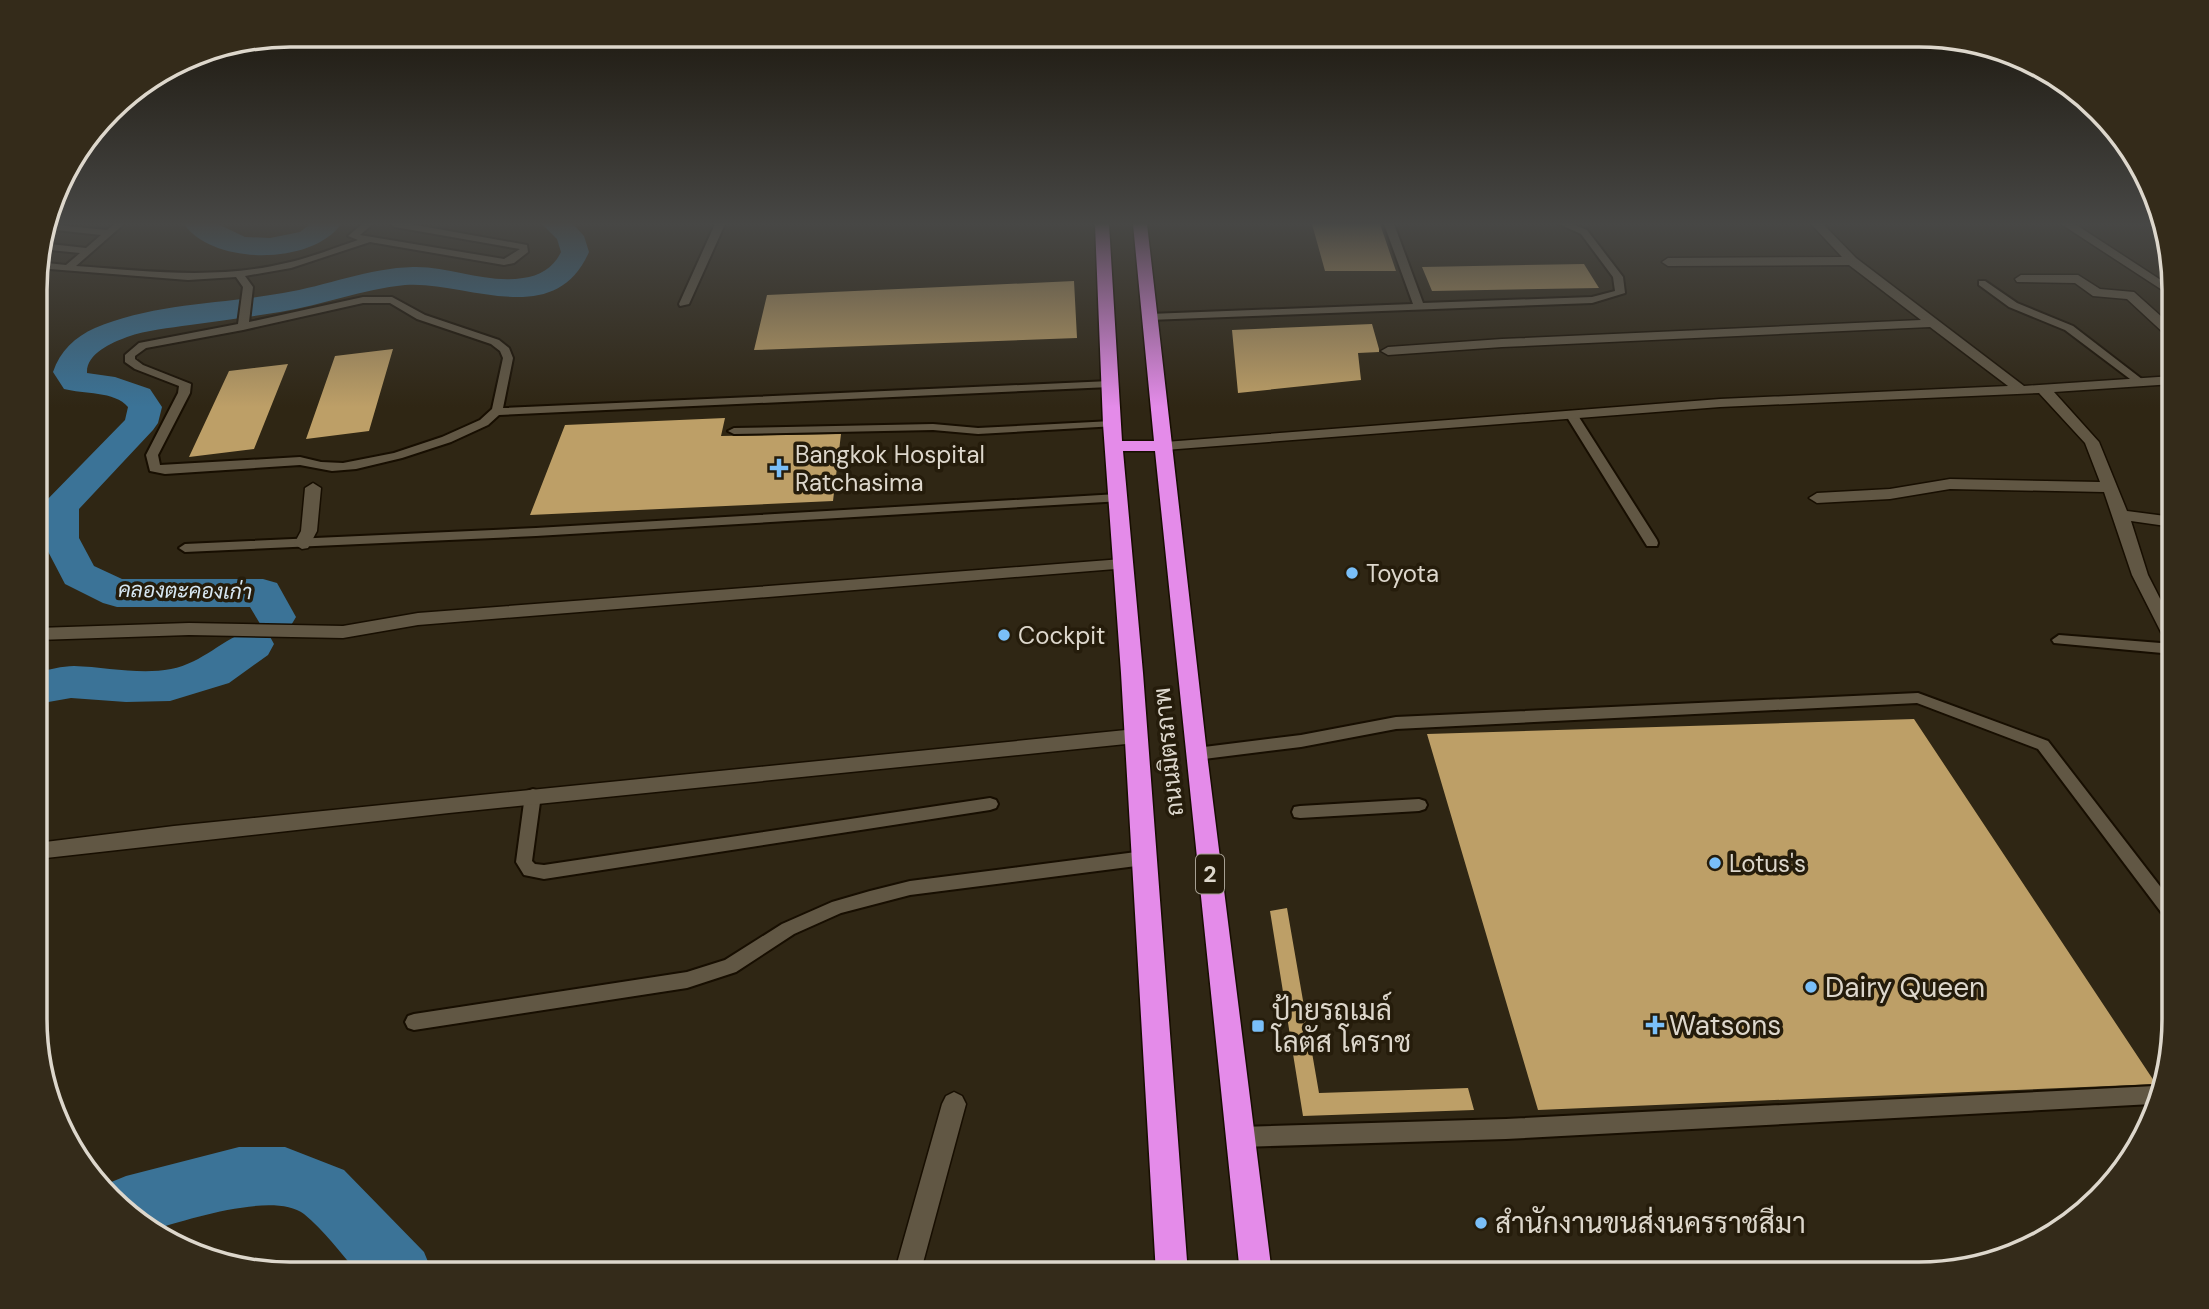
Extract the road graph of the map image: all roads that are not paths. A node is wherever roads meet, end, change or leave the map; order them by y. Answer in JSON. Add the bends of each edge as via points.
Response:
{"nodes":[{"id":1,"x":247,"y":285,"type":"edge"},
{"id":2,"x":693,"y":285,"type":"edge"},
{"id":3,"x":1105,"y":285,"type":"edge"},
{"id":4,"x":1146,"y":285,"type":"edge"},
{"id":5,"x":1411,"y":285,"type":"edge"},
{"id":6,"x":1620,"y":285,"type":"edge"},
{"id":7,"x":1883,"y":285,"type":"edge"},
{"id":8,"x":1984,"y":285,"type":"edge"},
{"id":9,"x":2086,"y":285,"type":"edge"},
{"id":10,"x":684,"y":304,"type":"dead end"},
{"id":11,"x":1419,"y":307,"type":"junction"},
{"id":12,"x":1149,"y":317,"type":"junction"},
{"id":13,"x":2161,"y":322,"type":"edge"},
{"id":14,"x":1933,"y":323,"type":"junction"},
{"id":15,"x":243,"y":324,"type":"junction"},
{"id":16,"x":1388,"y":351,"type":"dead end"},
{"id":17,"x":2161,"y":381,"type":"edge"},
{"id":18,"x":2142,"y":383,"type":"junction"},
{"id":19,"x":1110,"y":384,"type":"junction"},
{"id":20,"x":2043,"y":389,"type":"junction"},
{"id":21,"x":2021,"y":390,"type":"junction"},
{"id":22,"x":496,"y":412,"type":"junction"},
{"id":23,"x":1571,"y":414,"type":"junction"},
{"id":24,"x":1112,"y":424,"type":"junction"},
{"id":25,"x":734,"y":431,"type":"dead end"},
{"id":26,"x":1114,"y":446,"type":"junction"},
{"id":27,"x":1165,"y":446,"type":"junction"},
{"id":28,"x":2110,"y":487,"type":"junction"},
{"id":29,"x":313,"y":488,"type":"dead end"},
{"id":30,"x":1817,"y":498,"type":"dead end"},
{"id":31,"x":1118,"y":499,"type":"junction"},
{"id":32,"x":2121,"y":515,"type":"junction"},
{"id":33,"x":2161,"y":520,"type":"edge"},
{"id":34,"x":1652,"y":543,"type":"dead end"},
{"id":35,"x":302,"y":544,"type":"junction"},
{"id":36,"x":185,"y":548,"type":"dead end"},
{"id":37,"x":1122,"y":564,"type":"junction"},
{"id":38,"x":2161,"y":615,"type":"edge"},
{"id":39,"x":47,"y":634,"type":"edge"},
{"id":40,"x":2059,"y":640,"type":"dead end"},
{"id":41,"x":2161,"y":648,"type":"edge"},
{"id":42,"x":1136,"y":736,"type":"junction"},
{"id":43,"x":1196,"y":754,"type":"junction"},
{"id":44,"x":533,"y":795,"type":"junction"},
{"id":45,"x":990,"y":804,"type":"dead end"},
{"id":46,"x":1419,"y":805,"type":"dead end"},
{"id":47,"x":1300,"y":812,"type":"dead end"},
{"id":48,"x":47,"y":850,"type":"edge"},
{"id":49,"x":1144,"y":858,"type":"junction"},
{"id":50,"x":2161,"y":898,"type":"edge"},
{"id":51,"x":414,"y":1022,"type":"dead end"},
{"id":52,"x":2149,"y":1095,"type":"edge"},
{"id":53,"x":954,"y":1104,"type":"dead end"},
{"id":54,"x":1241,"y":1137,"type":"junction"},
{"id":55,"x":1171,"y":1261,"type":"edge"},
{"id":56,"x":1255,"y":1261,"type":"edge"},
{"id":57,"x":910,"y":1262,"type":"edge"}],
"edges":[{"from":1,"to":15,"type":"lane"},
{"from":2,"to":10,"type":"lane"},
{"from":3,"to":19,"type":"highway","name":"ถนนมิตรภาพ"},
{"from":4,"to":12,"type":"highway","name":"ถนนมิตรภาพ","number":"2"},
{"from":5,"to":11,"type":"lane"},
{"from":6,"to":11,"type":"lane","via":[[1620,293],[1592,300]]},
{"from":7,"to":14,"type":"street"},
{"from":8,"to":18,"type":"lane","via":[[2014,305],[2069,328]]},
{"from":9,"to":13,"type":"street","via":[[2097,293],[2130,295]]},
{"from":11,"to":12,"type":"lane"},
{"from":12,"to":27,"type":"highway","name":"ถนนมิตรภาพ","number":"2"},
{"from":14,"to":16,"type":"street"},
{"from":14,"to":21,"type":"street"},
{"from":15,"to":22,"type":"lane","via":[[352,302],[392,300],[421,317],[495,342],[505,350],[508,358]]},
{"from":15,"to":22,"type":"lane","via":[[143,345],[130,355],[129,360],[139,367],[185,384],[152,456],[154,468],[300,461],[317,466],[365,464],[474,430]]},
{"from":17,"to":18,"type":"street"},
{"from":18,"to":20,"type":"street"},
{"from":19,"to":22,"type":"lane"},
{"from":19,"to":24,"type":"highway","name":"ถนนมิตรภาพ"},
{"from":20,"to":21,"type":"street"},
{"from":20,"to":28,"type":"street","via":[[2092,442]]},
{"from":21,"to":23,"type":"street"},
{"from":23,"to":27,"type":"street"},
{"from":23,"to":34,"type":"lane"},
{"from":24,"to":25,"type":"lane","via":[[978,431],[933,427]]},
{"from":24,"to":26,"type":"highway","name":"ถนนมิตรภาพ"},
{"from":26,"to":27,"type":"highway"},
{"from":26,"to":31,"type":"highway","name":"ถนนมิตรภาพ"},
{"from":27,"to":43,"type":"highway","name":"ถนนมิตรภาพ","number":"2"},
{"from":28,"to":30,"type":"street","via":[[1950,484],[1890,494]]},
{"from":28,"to":32,"type":"street"},
{"from":29,"to":35,"type":"street","via":[[309,531]]},
{"from":31,"to":35,"type":"lane"},
{"from":31,"to":37,"type":"highway","name":"ถนนมิตรภาพ"},
{"from":32,"to":33,"type":"street"},
{"from":32,"to":38,"type":"street","via":[[2140,575]]},
{"from":35,"to":36,"type":"lane"},
{"from":37,"to":39,"type":"street","via":[[418,619],[344,632],[189,629]]},
{"from":37,"to":42,"type":"highway","name":"ถนนมิตรภาพ"},
{"from":40,"to":41,"type":"lane"},
{"from":42,"to":44,"type":"street"},
{"from":42,"to":49,"type":"highway","name":"ถนนมิตรภาพ"},
{"from":43,"to":50,"type":"lane","via":[[1396,723],[1919,698],[2043,745]]},
{"from":43,"to":54,"type":"highway","name":"ถนนมิตรภาพ","number":"2"},
{"from":44,"to":45,"type":"lane","via":[[524,862],[530,870],[544,872]]},
{"from":44,"to":48,"type":"street"},
{"from":46,"to":47,"type":"lane"},
{"from":49,"to":51,"type":"lane","via":[[910,888],[838,907],[788,929],[730,966],[687,980]]},
{"from":49,"to":55,"type":"highway","name":"ถนนมิตรภาพ"},
{"from":52,"to":54,"type":"lane","via":[[1506,1129]]},
{"from":53,"to":57,"type":"street"},
{"from":54,"to":56,"type":"highway","name":"ถนนมิตรภาพ","number":"2"}]}
